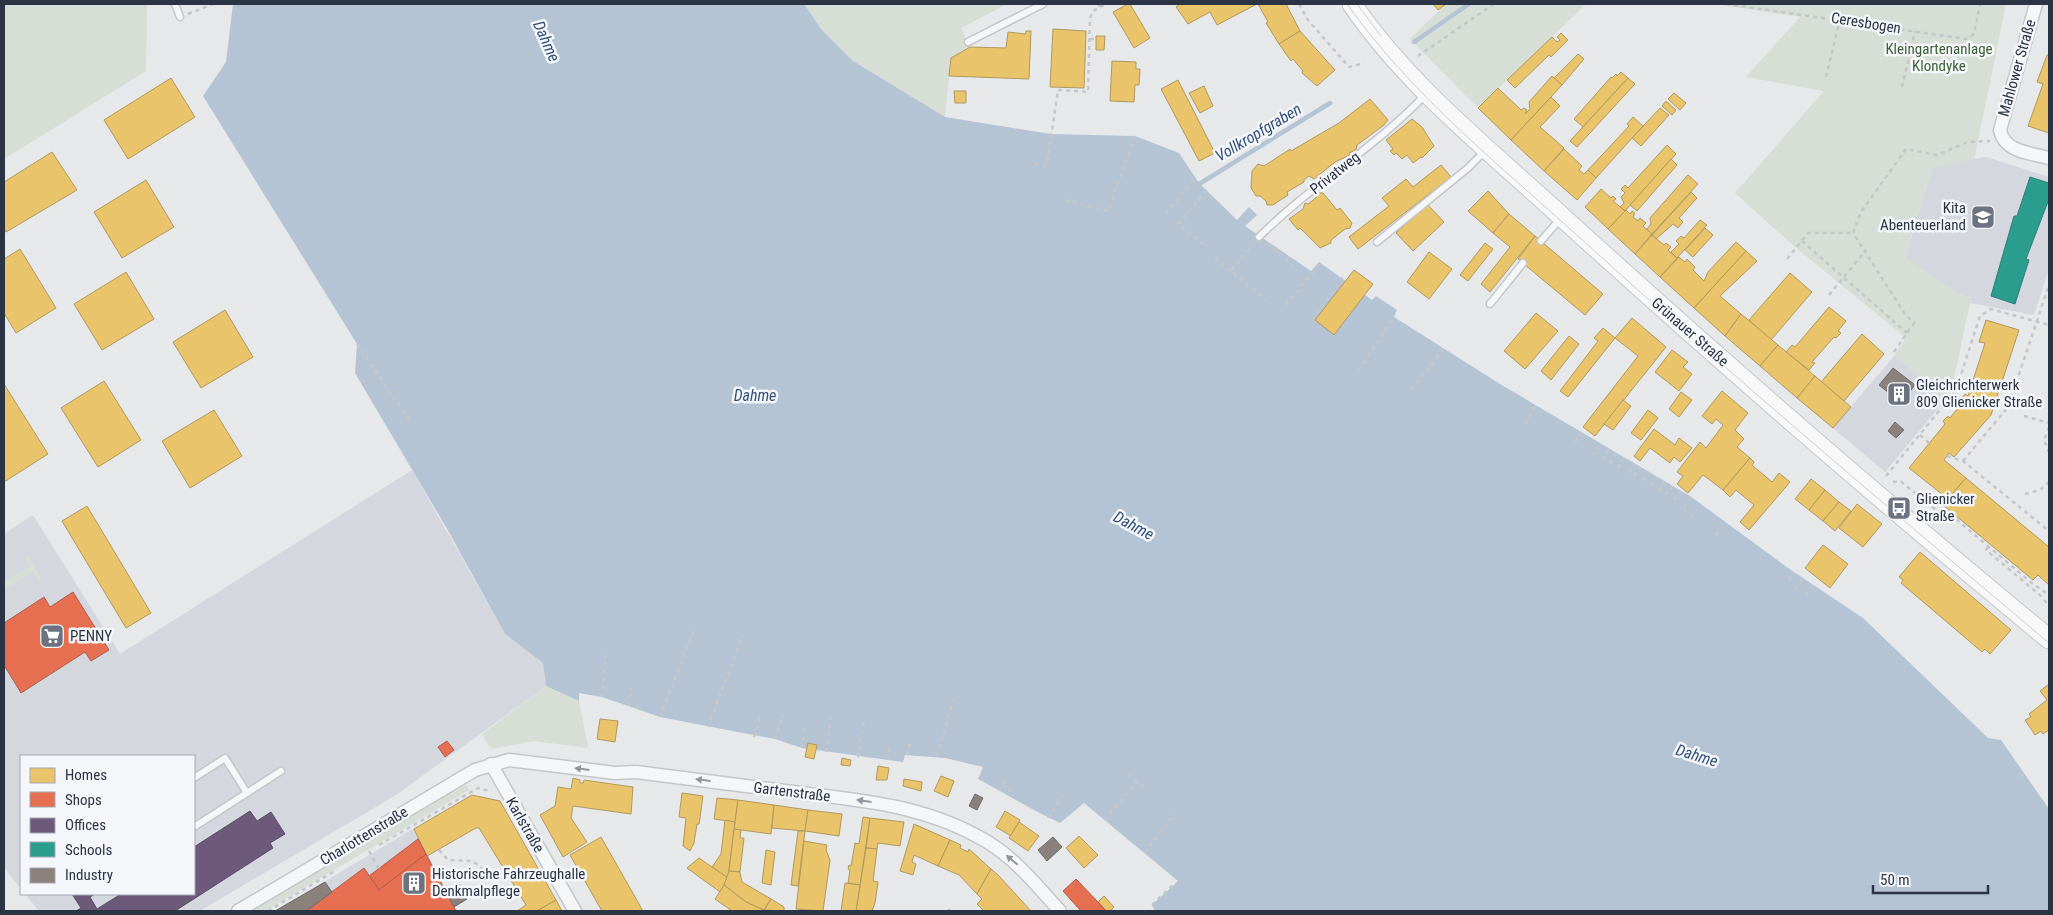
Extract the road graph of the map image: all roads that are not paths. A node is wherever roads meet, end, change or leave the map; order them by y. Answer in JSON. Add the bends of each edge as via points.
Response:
{"nodes":[{"id":1,"x":175,"y":4,"type":"edge"},
{"id":2,"x":1043,"y":4,"type":"edge"},
{"id":3,"x":1352,"y":4,"type":"edge"},
{"id":4,"x":2036,"y":4,"type":"edge"},
{"id":5,"x":180,"y":16,"type":"road end"},
{"id":6,"x":968,"y":42,"type":"dead end"},
{"id":7,"x":1427,"y":93,"type":"junction"},
{"id":8,"x":1487,"y":148,"type":"junction"},
{"id":9,"x":2049,"y":158,"type":"edge"},
{"id":10,"x":1562,"y":217,"type":"junction"},
{"id":11,"x":1259,"y":237,"type":"road end"},
{"id":12,"x":1541,"y":241,"type":"dead end"},
{"id":13,"x":1377,"y":242,"type":"dead end"},
{"id":14,"x":1523,"y":263,"type":"dead end"},
{"id":15,"x":1490,"y":304,"type":"dead end"},
{"id":16,"x":2049,"y":638,"type":"edge"},
{"id":17,"x":490,"y":764,"type":"junction"},
{"id":18,"x":281,"y":771,"type":"dead end"},
{"id":19,"x":195,"y":777,"type":"edge"},
{"id":20,"x":247,"y":793,"type":"junction"},
{"id":21,"x":195,"y":826,"type":"edge"},
{"id":22,"x":238,"y":911,"type":"edge"},
{"id":23,"x":575,"y":911,"type":"edge"},
{"id":24,"x":1060,"y":911,"type":"edge"}],
"edges":[{"from":1,"to":5,"type":"lane"},
{"from":2,"to":6,"type":"lane"},
{"from":3,"to":7,"type":"main road","name":"Grünauer Straße","via":[[1400,65]]},
{"from":4,"to":9,"type":"street","name":"Mahlower Straße","via":[[2000,130],[2002,140],[2009,146]]},
{"from":7,"to":8,"type":"main road","name":"Grünauer Straße"},
{"from":7,"to":11,"type":"lane","name":"Privatweg","via":[[1412,110],[1281,215]]},
{"from":8,"to":10,"type":"main road","name":"Grünauer Straße"},
{"from":8,"to":13,"type":"lane","via":[[1468,168]]},
{"from":10,"to":12,"type":"lane"},
{"from":10,"to":16,"type":"main road","name":"Grünauer Straße","via":[[1662,308]]},
{"from":14,"to":15,"type":"lane"},
{"from":17,"to":22,"type":"street","name":"Charlottenstraße"},
{"from":17,"to":23,"type":"street","name":"Karlstraße"},
{"from":24,"to":17,"type":"street","name":"Gartenstraße","one_way":true,"via":[[1004,854],[960,827],[912,810],[636,772],[615,773],[509,760]]},
{"from":18,"to":20,"type":"lane"},
{"from":19,"to":20,"type":"lane","via":[[225,758]]},
{"from":20,"to":21,"type":"lane"}]}
